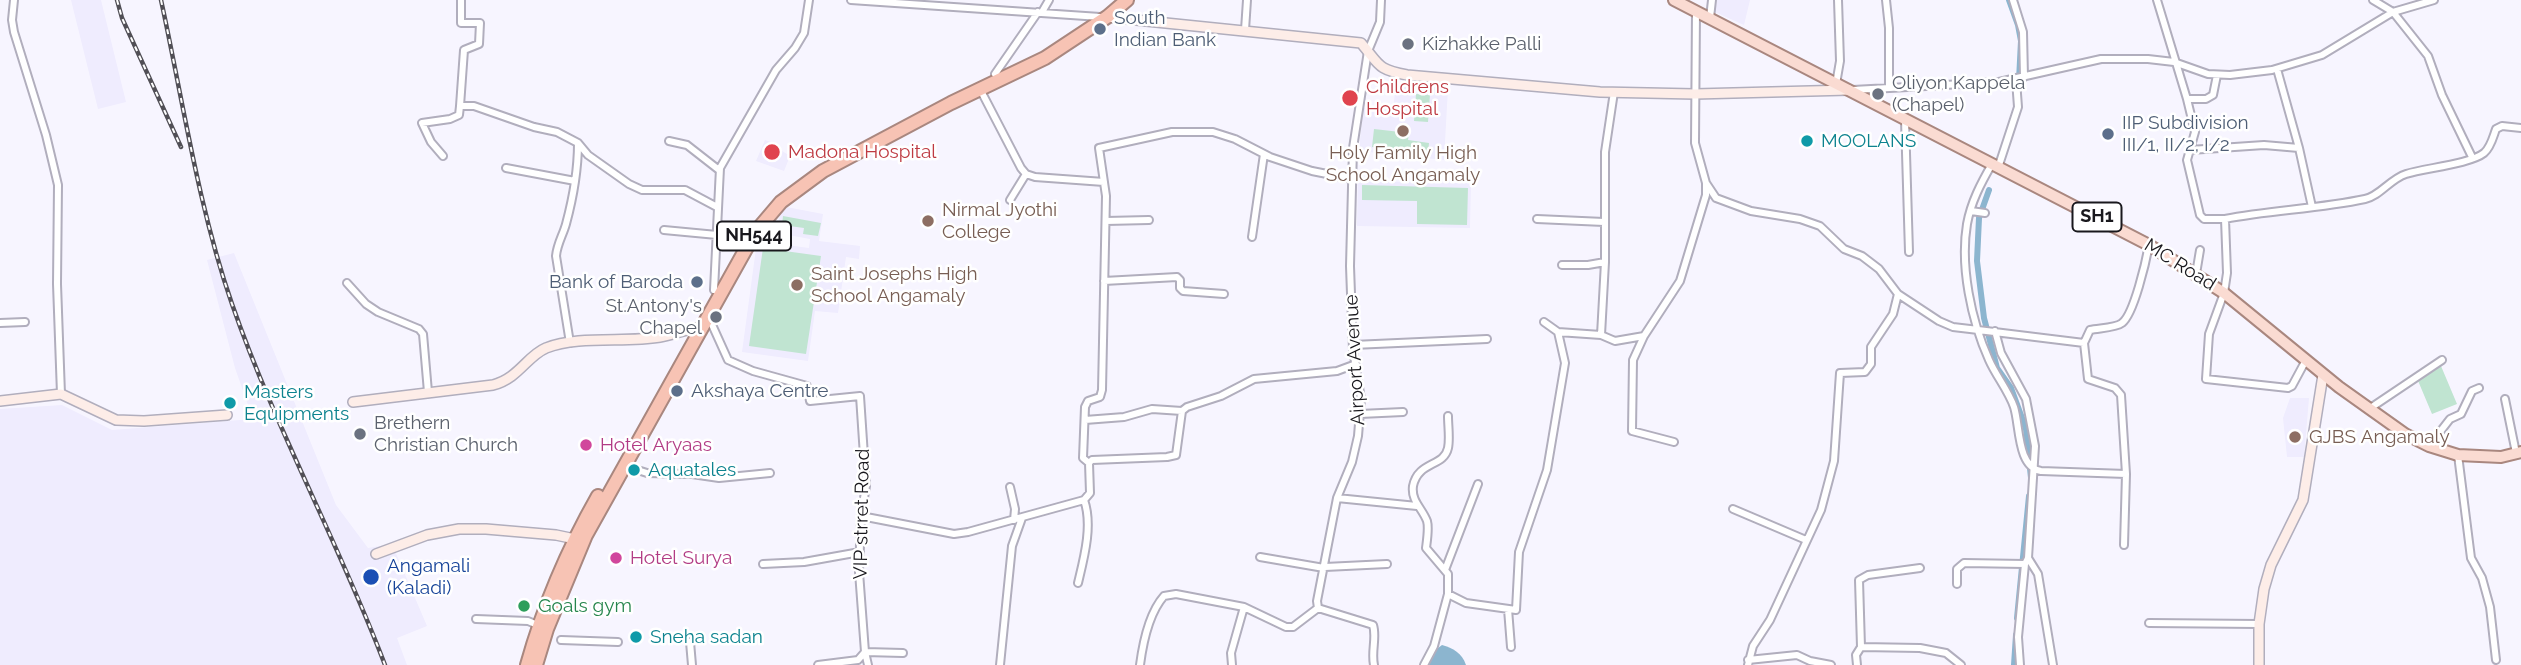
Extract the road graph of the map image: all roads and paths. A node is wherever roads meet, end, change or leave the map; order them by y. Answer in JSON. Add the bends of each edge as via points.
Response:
{"nodes":[{"id":1,"x":14,"y":0,"type":"edge"},
{"id":2,"x":461,"y":0,"type":"edge"},
{"id":3,"x":809,"y":0,"type":"edge"},
{"id":4,"x":851,"y":0,"type":"edge"},
{"id":5,"x":1049,"y":0,"type":"edge"},
{"id":6,"x":1115,"y":0,"type":"edge"},
{"id":7,"x":1127,"y":0,"type":"edge"},
{"id":8,"x":1247,"y":0,"type":"edge"},
{"id":9,"x":1381,"y":0,"type":"edge"},
{"id":10,"x":1674,"y":0,"type":"edge"},
{"id":11,"x":1712,"y":0,"type":"edge"},
{"id":12,"x":1838,"y":0,"type":"edge"},
{"id":13,"x":1886,"y":0,"type":"edge"},
{"id":14,"x":2013,"y":0,"type":"edge"},
{"id":15,"x":2157,"y":0,"type":"edge"},
{"id":16,"x":2372,"y":0,"type":"edge"},
{"id":17,"x":2434,"y":0,"type":"edge"},
{"id":18,"x":907,"y":2,"type":"edge"},
{"id":19,"x":1696,"y":10,"type":"junction"},
{"id":20,"x":1040,"y":12,"type":"junction"},
{"id":21,"x":2393,"y":12,"type":"junction"},
{"id":22,"x":1107,"y":17,"type":"junction"},
{"id":23,"x":1093,"y":18,"type":"junction"},
{"id":24,"x":1710,"y":18,"type":"junction"},
{"id":25,"x":1245,"y":30,"type":"junction"},
{"id":26,"x":1368,"y":51,"type":"junction"},
{"id":27,"x":2174,"y":62,"type":"junction"},
{"id":28,"x":2277,"y":69,"type":"junction"},
{"id":29,"x":995,"y":74,"type":"junction"},
{"id":30,"x":2217,"y":75,"type":"junction"},
{"id":31,"x":2024,"y":77,"type":"junction"},
{"id":32,"x":2016,"y":82,"type":"junction"},
{"id":33,"x":1836,"y":84,"type":"junction"},
{"id":34,"x":1889,"y":88,"type":"junction"},
{"id":35,"x":980,"y":89,"type":"junction"},
{"id":36,"x":1851,"y":90,"type":"junction"},
{"id":37,"x":1614,"y":92,"type":"junction"},
{"id":38,"x":1695,"y":94,"type":"junction"},
{"id":39,"x":2187,"y":99,"type":"junction"},
{"id":40,"x":460,"y":106,"type":"junction"},
{"id":41,"x":1905,"y":120,"type":"junction"},
{"id":42,"x":2521,"y":128,"type":"edge"},
{"id":43,"x":668,"y":141,"type":"dead end"},
{"id":44,"x":578,"y":143,"type":"junction"},
{"id":45,"x":2299,"y":148,"type":"junction"},
{"id":46,"x":2190,"y":150,"type":"junction"},
{"id":47,"x":1264,"y":153,"type":"junction"},
{"id":48,"x":443,"y":156,"type":"dead end"},
{"id":49,"x":2472,"y":157,"type":"junction"},
{"id":50,"x":1995,"y":166,"type":"junction"},
{"id":51,"x":506,"y":168,"type":"dead end"},
{"id":52,"x":719,"y":170,"type":"junction"},
{"id":53,"x":1026,"y":174,"type":"junction"},
{"id":54,"x":1352,"y":178,"type":"junction"},
{"id":55,"x":575,"y":181,"type":"junction"},
{"id":56,"x":1104,"y":182,"type":"junction"},
{"id":57,"x":1706,"y":183,"type":"junction"},
{"id":58,"x":1010,"y":200,"type":"dead end"},
{"id":59,"x":717,"y":207,"type":"junction"},
{"id":60,"x":2312,"y":207,"type":"junction"},
{"id":61,"x":1971,"y":211,"type":"junction"},
{"id":62,"x":1985,"y":213,"type":"dead end"},
{"id":63,"x":1538,"y":219,"type":"dead end"},
{"id":64,"x":2223,"y":219,"type":"junction"},
{"id":65,"x":1149,"y":220,"type":"dead end"},
{"id":66,"x":1106,"y":221,"type":"junction"},
{"id":67,"x":1604,"y":222,"type":"junction"},
{"id":68,"x":664,"y":230,"type":"dead end"},
{"id":69,"x":718,"y":235,"type":"junction"},
{"id":70,"x":1252,"y":237,"type":"dead end"},
{"id":71,"x":2150,"y":245,"type":"junction"},
{"id":72,"x":2200,"y":250,"type":"dead end"},
{"id":73,"x":1909,"y":252,"type":"dead end"},
{"id":74,"x":1605,"y":262,"type":"junction"},
{"id":75,"x":1562,"y":265,"type":"dead end"},
{"id":76,"x":2196,"y":275,"type":"junction"},
{"id":77,"x":1104,"y":281,"type":"junction"},
{"id":78,"x":347,"y":283,"type":"dead end"},
{"id":79,"x":714,"y":290,"type":"junction"},
{"id":80,"x":2224,"y":293,"type":"junction"},
{"id":81,"x":1224,"y":294,"type":"dead end"},
{"id":82,"x":1898,"y":294,"type":"junction"},
{"id":83,"x":25,"y":322,"type":"dead end"},
{"id":84,"x":1544,"y":322,"type":"dead end"},
{"id":85,"x":0,"y":323,"type":"edge"},
{"id":86,"x":701,"y":325,"type":"junction"},
{"id":87,"x":1979,"y":330,"type":"junction"},
{"id":88,"x":1994,"y":331,"type":"junction"},
{"id":89,"x":1558,"y":332,"type":"junction"},
{"id":90,"x":1601,"y":335,"type":"junction"},
{"id":91,"x":1644,"y":336,"type":"junction"},
{"id":92,"x":1487,"y":339,"type":"dead end"},
{"id":93,"x":570,"y":343,"type":"junction"},
{"id":94,"x":2084,"y":343,"type":"junction"},
{"id":95,"x":1353,"y":345,"type":"junction"},
{"id":96,"x":2306,"y":360,"type":"junction"},
{"id":97,"x":2442,"y":360,"type":"dead end"},
{"id":98,"x":1356,"y":364,"type":"junction"},
{"id":99,"x":2323,"y":375,"type":"junction"},
{"id":100,"x":2479,"y":388,"type":"dead end"},
{"id":101,"x":428,"y":392,"type":"junction"},
{"id":102,"x":61,"y":394,"type":"junction"},
{"id":103,"x":2505,"y":399,"type":"dead end"},
{"id":104,"x":0,"y":401,"type":"edge"},
{"id":105,"x":353,"y":402,"type":"dead end"},
{"id":106,"x":2369,"y":409,"type":"junction"},
{"id":107,"x":1182,"y":411,"type":"junction"},
{"id":108,"x":1402,"y":412,"type":"dead end"},
{"id":109,"x":1360,"y":414,"type":"junction"},
{"id":110,"x":227,"y":415,"type":"dead end"},
{"id":111,"x":1448,"y":416,"type":"dead end"},
{"id":112,"x":1085,"y":420,"type":"junction"},
{"id":113,"x":1674,"y":442,"type":"dead end"},
{"id":114,"x":2429,"y":446,"type":"junction"},
{"id":115,"x":2519,"y":452,"type":"edge"},
{"id":116,"x":2458,"y":455,"type":"junction"},
{"id":117,"x":1089,"y":463,"type":"junction"},
{"id":118,"x":624,"y":465,"type":"junction"},
{"id":119,"x":2033,"y":468,"type":"junction"},
{"id":120,"x":770,"y":473,"type":"dead end"},
{"id":121,"x":2126,"y":474,"type":"junction"},
{"id":122,"x":1478,"y":484,"type":"dead end"},
{"id":123,"x":1010,"y":487,"type":"dead end"},
{"id":124,"x":1337,"y":498,"type":"junction"},
{"id":125,"x":1084,"y":500,"type":"junction"},
{"id":126,"x":1417,"y":506,"type":"junction"},
{"id":127,"x":1733,"y":509,"type":"dead end"},
{"id":128,"x":862,"y":516,"type":"junction"},
{"id":129,"x":1022,"y":518,"type":"junction"},
{"id":130,"x":1014,"y":520,"type":"junction"},
{"id":131,"x":575,"y":539,"type":"junction"},
{"id":132,"x":1806,"y":540,"type":"junction"},
{"id":133,"x":2124,"y":545,"type":"dead end"},
{"id":134,"x":860,"y":552,"type":"junction"},
{"id":135,"x":376,"y":554,"type":"dead end"},
{"id":136,"x":1260,"y":557,"type":"dead end"},
{"id":137,"x":2026,"y":561,"type":"junction"},
{"id":138,"x":763,"y":564,"type":"dead end"},
{"id":139,"x":1387,"y":564,"type":"dead end"},
{"id":140,"x":1325,"y":568,"type":"junction"},
{"id":141,"x":1920,"y":568,"type":"dead end"},
{"id":142,"x":1445,"y":570,"type":"junction"},
{"id":143,"x":1078,"y":583,"type":"dead end"},
{"id":144,"x":1956,"y":584,"type":"dead end"},
{"id":145,"x":1448,"y":594,"type":"junction"},
{"id":146,"x":1244,"y":607,"type":"junction"},
{"id":147,"x":1318,"y":608,"type":"junction"},
{"id":148,"x":1508,"y":609,"type":"junction"},
{"id":149,"x":476,"y":619,"type":"dead end"},
{"id":150,"x":2150,"y":623,"type":"dead end"},
{"id":151,"x":2259,"y":624,"type":"junction"},
{"id":152,"x":543,"y":628,"type":"junction"},
{"id":153,"x":561,"y":640,"type":"dead end"},
{"id":154,"x":618,"y":642,"type":"dead end"},
{"id":155,"x":690,"y":642,"type":"dead end"},
{"id":156,"x":1861,"y":647,"type":"junction"},
{"id":157,"x":1511,"y":648,"type":"dead end"},
{"id":158,"x":865,"y":652,"type":"junction"},
{"id":159,"x":903,"y":653,"type":"dead end"},
{"id":160,"x":2496,"y":660,"type":"dead end"},
{"id":161,"x":1748,"y":663,"type":"edge"},
{"id":162,"x":527,"y":665,"type":"edge"},
{"id":163,"x":536,"y":665,"type":"edge"},
{"id":164,"x":692,"y":665,"type":"edge"},
{"id":165,"x":818,"y":665,"type":"edge"},
{"id":166,"x":868,"y":665,"type":"edge"},
{"id":167,"x":1000,"y":665,"type":"edge"},
{"id":168,"x":1140,"y":665,"type":"edge"},
{"id":169,"x":1232,"y":665,"type":"edge"},
{"id":170,"x":1374,"y":665,"type":"edge"},
{"id":171,"x":1424,"y":665,"type":"edge"},
{"id":172,"x":1832,"y":665,"type":"edge"},
{"id":173,"x":1857,"y":665,"type":"edge"},
{"id":174,"x":1961,"y":665,"type":"edge"},
{"id":175,"x":2020,"y":665,"type":"edge"},
{"id":176,"x":2053,"y":665,"type":"edge"},
{"id":177,"x":2259,"y":665,"type":"edge"}],
"edges":[{"from":1,"to":102,"type":"street","via":[[14,32],[58,185]]},
{"from":2,"to":40,"type":"street","via":[[461,23],[480,23],[479,44],[464,50]]},
{"from":3,"to":52,"type":"street","via":[[804,33],[776,70]]},
{"from":4,"to":18,"type":"street"},
{"from":5,"to":20,"type":"street"},
{"from":6,"to":23,"type":"highway","number":"NH544"},
{"from":7,"to":22,"type":"highway","number":"NH544"},
{"from":8,"to":25,"type":"street"},
{"from":9,"to":26,"type":"street","name":"Airport Avenue","via":[[1380,22]]},
{"from":10,"to":19,"type":"main road","name":"MC Road","number":"SH1"},
{"from":11,"to":24,"type":"street"},
{"from":12,"to":33,"type":"street"},
{"from":13,"to":34,"type":"street"},
{"from":14,"to":31,"type":"street","via":[[2023,32]]},
{"from":15,"to":27,"type":"street"},
{"from":16,"to":21,"type":"street"},
{"from":17,"to":21,"type":"street"},
{"from":18,"to":20,"type":"street"},
{"from":19,"to":24,"type":"main road","name":"MC Road","number":"SH1"},
{"from":19,"to":38,"type":"street"},
{"from":20,"to":23,"type":"street"},
{"from":20,"to":29,"type":"street"},
{"from":21,"to":28,"type":"street","via":[[2322,55]]},
{"from":21,"to":49,"type":"street","via":[[2428,56]]},
{"from":22,"to":23,"type":"street"},
{"from":22,"to":25,"type":"main road"},
{"from":22,"to":35,"type":"highway","number":"NH544","via":[[1045,58]]},
{"from":23,"to":29,"type":"highway","number":"NH544"},
{"from":24,"to":33,"type":"main road","name":"MC Road","number":"SH1"},
{"from":25,"to":26,"type":"main road","via":[[1361,43]]},
{"from":26,"to":37,"type":"main road","via":[[1385,71],[1407,75]]},
{"from":26,"to":54,"type":"street","name":"Airport Avenue"},
{"from":27,"to":30,"type":"street"},
{"from":27,"to":31,"type":"street","via":[[2101,60]]},
{"from":27,"to":39,"type":"street"},
{"from":28,"to":30,"type":"street"},
{"from":28,"to":45,"type":"street"},
{"from":29,"to":79,"type":"highway","number":"NH544","via":[[801,177],[772,201],[751,227]]},
{"from":30,"to":39,"type":"street","via":[[2213,95]]},
{"from":31,"to":32,"type":"street"},
{"from":32,"to":34,"type":"street"},
{"from":32,"to":50,"type":"street","via":[[2015,124]]},
{"from":33,"to":36,"type":"main road","name":"MC Road","number":"SH1"},
{"from":34,"to":36,"type":"street"},
{"from":35,"to":53,"type":"street"},
{"from":35,"to":86,"type":"highway","number":"NH544","via":[[837,163],[781,202],[751,240]]},
{"from":36,"to":38,"type":"main road"},
{"from":36,"to":41,"type":"main road","name":"MC Road","number":"SH1"},
{"from":37,"to":38,"type":"main road"},
{"from":37,"to":67,"type":"street","via":[[1606,135]]},
{"from":38,"to":57,"type":"street","via":[[1695,143]]},
{"from":39,"to":46,"type":"street","via":[[2195,132]]},
{"from":40,"to":44,"type":"street","via":[[499,113]]},
{"from":40,"to":48,"type":"street","via":[[459,115],[422,123]]},
{"from":41,"to":50,"type":"main road","name":"MC Road","number":"SH1"},
{"from":41,"to":73,"type":"street"},
{"from":42,"to":49,"type":"street","via":[[2496,128],[2484,153]]},
{"from":43,"to":52,"type":"street","via":[[687,145]]},
{"from":44,"to":55,"type":"street"},
{"from":44,"to":59,"type":"street","via":[[588,155],[642,190],[685,190]]},
{"from":45,"to":46,"type":"street","via":[[2264,145]]},
{"from":45,"to":60,"type":"street"},
{"from":46,"to":64,"type":"street","via":[[2187,160],[2200,215]]},
{"from":47,"to":54,"type":"street","via":[[1312,171]]},
{"from":47,"to":56,"type":"street","via":[[1213,132],[1172,132],[1099,148]]},
{"from":47,"to":70,"type":"street"},
{"from":49,"to":60,"type":"street","via":[[2404,175],[2368,199]]},
{"from":50,"to":61,"type":"street","via":[[1979,186]]},
{"from":50,"to":71,"type":"main road","name":"MC Road","number":"SH1"},
{"from":51,"to":55,"type":"street"},
{"from":52,"to":59,"type":"street"},
{"from":53,"to":56,"type":"street"},
{"from":53,"to":58,"type":"street"},
{"from":54,"to":95,"type":"street","name":"Airport Avenue"},
{"from":55,"to":93,"type":"street","via":[[556,256]]},
{"from":56,"to":66,"type":"street"},
{"from":57,"to":82,"type":"street","via":[[1716,198],[1820,226],[1844,250],[1879,269]]},
{"from":57,"to":91,"type":"street","via":[[1680,281]]},
{"from":59,"to":69,"type":"street"},
{"from":60,"to":64,"type":"street"},
{"from":61,"to":62,"type":"street"},
{"from":61,"to":87,"type":"street","via":[[1966,259]]},
{"from":63,"to":67,"type":"street"},
{"from":64,"to":80,"type":"street","via":[[2228,262]]},
{"from":65,"to":66,"type":"street"},
{"from":66,"to":77,"type":"street"},
{"from":67,"to":74,"type":"street"},
{"from":68,"to":69,"type":"street"},
{"from":69,"to":79,"type":"street"},
{"from":71,"to":76,"type":"main road","name":"MC Road","number":"SH1"},
{"from":71,"to":94,"type":"street","via":[[2127,318],[2121,324],[2091,330]]},
{"from":72,"to":76,"type":"street"},
{"from":74,"to":75,"type":"street"},
{"from":74,"to":90,"type":"street"},
{"from":76,"to":80,"type":"main road","name":"MC Road","number":"SH1"},
{"from":77,"to":81,"type":"street","via":[[1177,277],[1183,291]]},
{"from":77,"to":112,"type":"street","via":[[1101,390],[1100,397],[1087,403]]},
{"from":78,"to":101,"type":"street","via":[[366,304],[423,334]]},
{"from":79,"to":86,"type":"highway","number":"NH544"},
{"from":80,"to":96,"type":"main road","name":"MC Road","number":"SH1"},
{"from":80,"to":96,"type":"street","via":[[2209,334],[2206,379],[2288,388]]},
{"from":82,"to":87,"type":"street","via":[[1938,321]]},
{"from":82,"to":132,"type":"street","via":[[1892,314],[1871,347],[1871,364],[1865,372],[1840,373],[1834,461],[1816,523]]},
{"from":83,"to":85,"type":"street"},
{"from":84,"to":89,"type":"street"},
{"from":86,"to":93,"type":"main road","via":[[663,337]]},
{"from":86,"to":118,"type":"highway","number":"NH544"},
{"from":86,"to":128,"type":"street","name":"VIP strret Road","via":[[728,360],[807,386],[810,401],[860,396],[866,486]]},
{"from":86,"to":131,"type":"highway","number":"NH544"},
{"from":87,"to":88,"type":"street"},
{"from":87,"to":119,"type":"street","via":[[1990,364],[2014,406],[2024,458]]},
{"from":88,"to":94,"type":"street"},
{"from":88,"to":119,"type":"street","via":[[2030,411]]},
{"from":89,"to":90,"type":"street"},
{"from":89,"to":148,"type":"street","via":[[1565,363],[1553,437],[1547,470],[1519,552],[1516,610]]},
{"from":90,"to":91,"type":"street","via":[[1615,341]]},
{"from":91,"to":113,"type":"street","via":[[1633,360],[1632,431]]},
{"from":92,"to":95,"type":"street"},
{"from":93,"to":101,"type":"main road","via":[[544,349],[503,382]]},
{"from":94,"to":121,"type":"street","via":[[2088,379],[2115,388],[2121,395]]},
{"from":95,"to":98,"type":"street","name":"Airport Avenue"},
{"from":96,"to":99,"type":"main road","name":"MC Road","number":"SH1"},
{"from":97,"to":106,"type":"street"},
{"from":98,"to":107,"type":"street","via":[[1337,371],[1254,379]]},
{"from":98,"to":109,"type":"street","name":"Airport Avenue"},
{"from":99,"to":106,"type":"main road","name":"MC Road","number":"SH1"},
{"from":99,"to":151,"type":"main road","via":[[2303,500],[2271,565]]},
{"from":100,"to":114,"type":"street"},
{"from":101,"to":105,"type":"main road"},
{"from":102,"to":104,"type":"main road"},
{"from":102,"to":110,"type":"main road","via":[[116,420]]},
{"from":103,"to":115,"type":"street"},
{"from":106,"to":114,"type":"main road","name":"MC Road","number":"SH1"},
{"from":107,"to":112,"type":"street","via":[[1152,408],[1124,417]]},
{"from":107,"to":117,"type":"street","via":[[1174,456],[1097,458]]},
{"from":108,"to":109,"type":"street"},
{"from":109,"to":124,"type":"street","name":"Airport Avenue","via":[[1352,462]]},
{"from":111,"to":126,"type":"street","via":[[1448,449],[1444,458],[1417,475],[1413,495]]},
{"from":112,"to":117,"type":"street","via":[[1083,458]]},
{"from":114,"to":116,"type":"main road","name":"MC Road","number":"SH1"},
{"from":115,"to":116,"type":"main road","name":"MC Road","number":"SH1","via":[[2501,457]]},
{"from":116,"to":160,"type":"street","via":[[2472,558],[2490,607]]},
{"from":117,"to":125,"type":"street","via":[[1090,493]]},
{"from":118,"to":120,"type":"street","via":[[647,473],[719,478]]},
{"from":118,"to":152,"type":"highway","number":"NH544"},
{"from":119,"to":121,"type":"street"},
{"from":119,"to":137,"type":"street"},
{"from":121,"to":133,"type":"street"},
{"from":122,"to":142,"type":"street"},
{"from":123,"to":130,"type":"street"},
{"from":124,"to":126,"type":"street"},
{"from":124,"to":140,"type":"street","name":"Airport Avenue"},
{"from":125,"to":129,"type":"street"},
{"from":125,"to":143,"type":"street","via":[[1089,513]]},
{"from":126,"to":142,"type":"street","via":[[1428,523],[1426,548]]},
{"from":127,"to":132,"type":"street"},
{"from":128,"to":130,"type":"street","via":[[954,534]]},
{"from":128,"to":134,"type":"street","name":"VIP strret Road"},
{"from":129,"to":130,"type":"street"},
{"from":129,"to":167,"type":"street","via":[[1012,546]]},
{"from":131,"to":135,"type":"main road","via":[[458,529]]},
{"from":131,"to":152,"type":"highway","number":"NH544"},
{"from":132,"to":161,"type":"street"},
{"from":134,"to":138,"type":"street"},
{"from":134,"to":158,"type":"street","name":"VIP strret Road"},
{"from":136,"to":140,"type":"street"},
{"from":137,"to":144,"type":"street","via":[[1964,563],[1957,569]]},
{"from":137,"to":175,"type":"street","via":[[2018,637]]},
{"from":137,"to":176,"type":"street","via":[[2038,574]]},
{"from":139,"to":140,"type":"street"},
{"from":140,"to":147,"type":"street","name":"Airport Avenue"},
{"from":141,"to":156,"type":"street","via":[[1859,580]]},
{"from":142,"to":145,"type":"street"},
{"from":145,"to":148,"type":"street","via":[[1466,603]]},
{"from":145,"to":171,"type":"street"},
{"from":146,"to":147,"type":"street","via":[[1293,627]]},
{"from":146,"to":168,"type":"street","via":[[1176,594],[1164,596],[1143,644]]},
{"from":146,"to":169,"type":"street"},
{"from":147,"to":170,"type":"street","via":[[1373,625]]},
{"from":148,"to":157,"type":"street"},
{"from":149,"to":152,"type":"street","via":[[528,621]]},
{"from":150,"to":151,"type":"street"},
{"from":151,"to":177,"type":"main road"},
{"from":152,"to":162,"type":"highway","number":"NH544"},
{"from":152,"to":163,"type":"highway","number":"NH544"},
{"from":153,"to":154,"type":"street"},
{"from":155,"to":164,"type":"street"},
{"from":156,"to":173,"type":"street"},
{"from":156,"to":174,"type":"street","via":[[1920,648],[1946,653]]},
{"from":158,"to":159,"type":"street"},
{"from":158,"to":165,"type":"street","via":[[858,660]]},
{"from":158,"to":166,"type":"street","name":"VIP strret Road"},
{"from":161,"to":172,"type":"street","via":[[1797,655]]}]}
